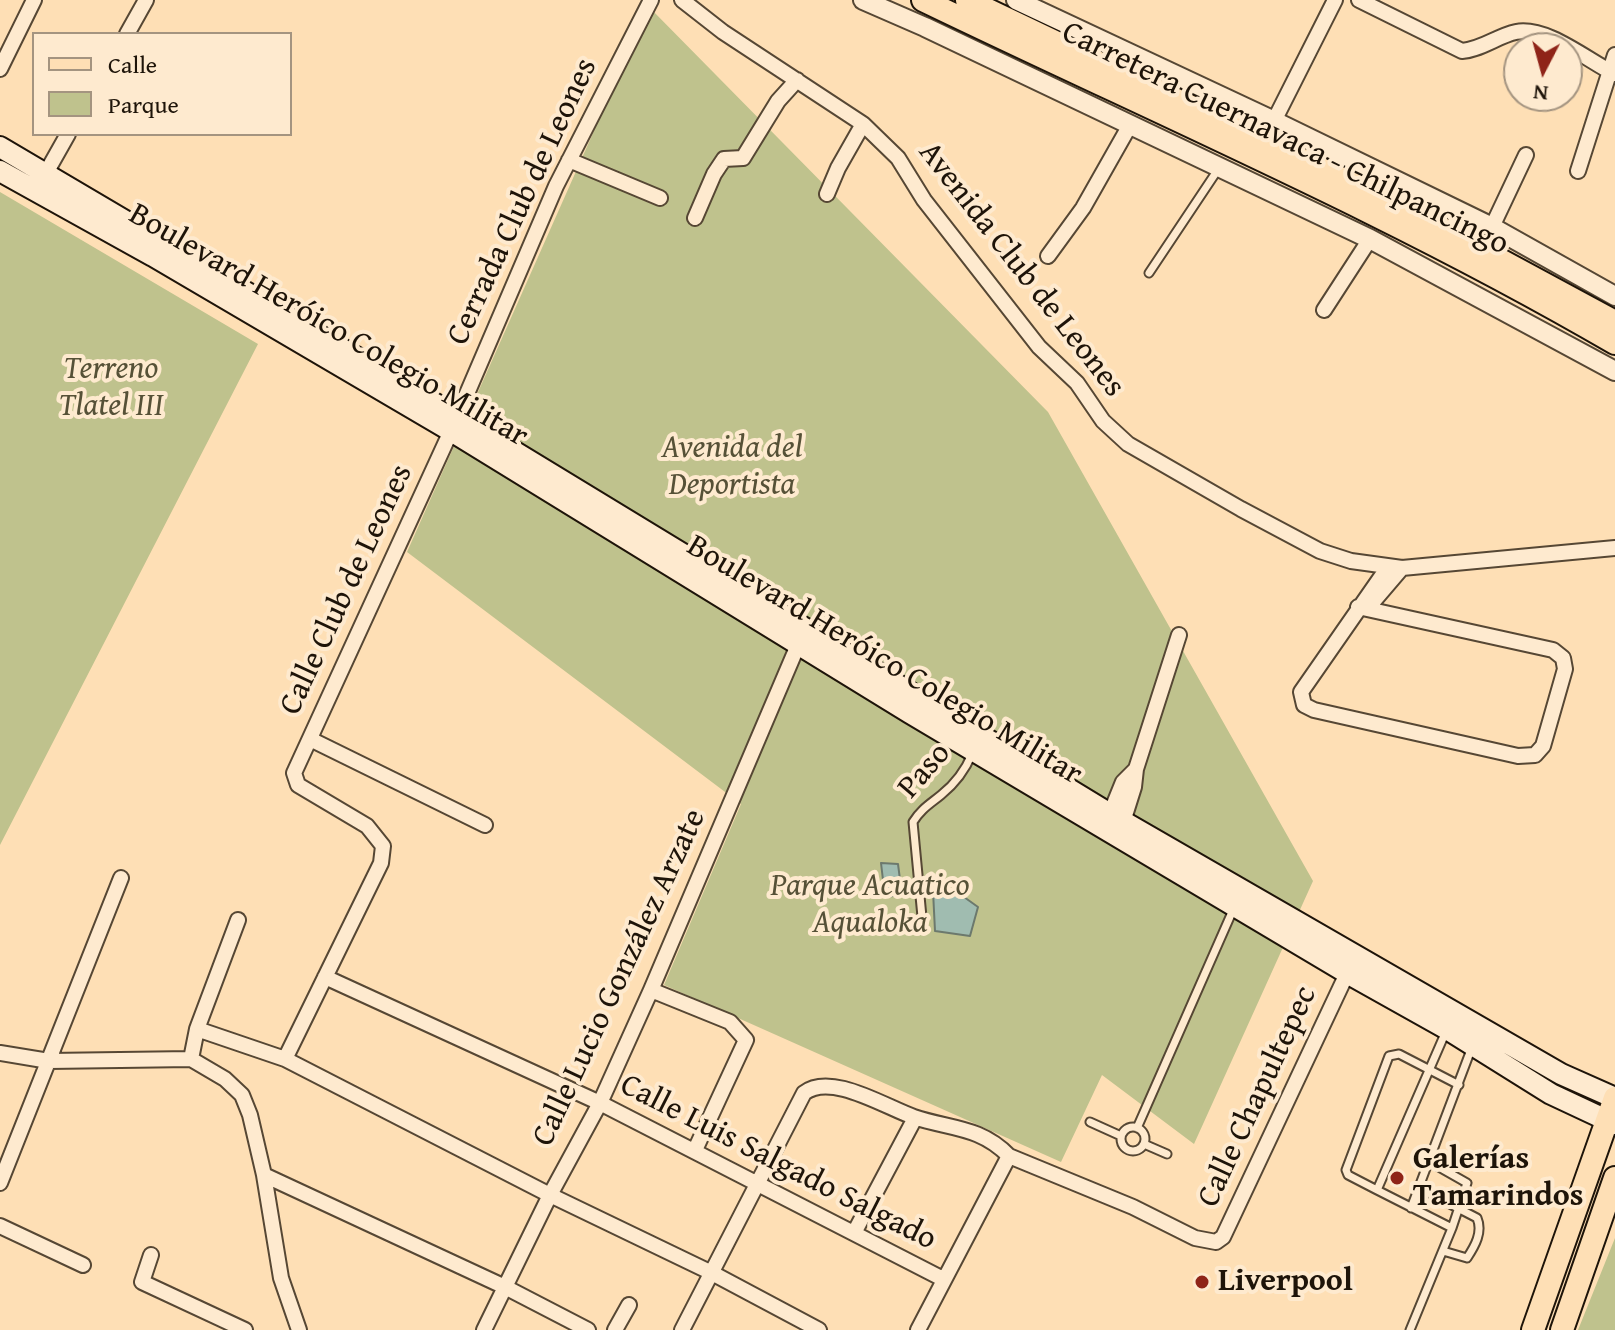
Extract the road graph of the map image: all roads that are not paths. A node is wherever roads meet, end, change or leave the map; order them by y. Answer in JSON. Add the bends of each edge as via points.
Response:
{"nodes":[{"id":1,"x":34,"y":0,"type":"edge"},
{"id":2,"x":146,"y":0,"type":"edge"},
{"id":3,"x":651,"y":0,"type":"edge"},
{"id":4,"x":682,"y":0,"type":"edge"},
{"id":5,"x":863,"y":0,"type":"edge"},
{"id":6,"x":923,"y":0,"type":"edge"},
{"id":7,"x":967,"y":0,"type":"edge"},
{"id":8,"x":1016,"y":0,"type":"edge"},
{"id":9,"x":1335,"y":0,"type":"edge"},
{"id":10,"x":1359,"y":0,"type":"edge"},
{"id":11,"x":1044,"y":6,"type":"edge"},
{"id":12,"x":128,"y":32,"type":"edge"},
{"id":13,"x":1615,"y":55,"type":"edge"},
{"id":14,"x":0,"y":69,"type":"edge"},
{"id":15,"x":1612,"y":72,"type":"edge"},
{"id":16,"x":797,"y":80,"type":"junction"},
{"id":17,"x":1274,"y":121,"type":"junction"},
{"id":18,"x":863,"y":124,"type":"junction"},
{"id":19,"x":1130,"y":125,"type":"junction"},
{"id":20,"x":67,"y":136,"type":"edge"},
{"id":21,"x":0,"y":147,"type":"edge"},
{"id":22,"x":1526,"y":155,"type":"dead end"},
{"id":23,"x":569,"y":160,"type":"junction"},
{"id":24,"x":1220,"y":167,"type":"junction"},
{"id":25,"x":0,"y":171,"type":"edge"},
{"id":26,"x":1578,"y":171,"type":"dead end"},
{"id":27,"x":46,"y":173,"type":"junction"},
{"id":28,"x":827,"y":194,"type":"dead end"},
{"id":29,"x":660,"y":198,"type":"dead end"},
{"id":30,"x":695,"y":218,"type":"dead end"},
{"id":31,"x":1492,"y":227,"type":"junction"},
{"id":32,"x":1370,"y":239,"type":"junction"},
{"id":33,"x":1048,"y":256,"type":"dead end"},
{"id":34,"x":1149,"y":273,"type":"dead end"},
{"id":35,"x":1615,"y":296,"type":"edge"},
{"id":36,"x":1324,"y":310,"type":"dead end"},
{"id":37,"x":1615,"y":322,"type":"edge"},
{"id":38,"x":1615,"y":343,"type":"edge"},
{"id":39,"x":1615,"y":371,"type":"edge"},
{"id":40,"x":454,"y":423,"type":"junction"},
{"id":41,"x":1615,"y":548,"type":"edge"},
{"id":42,"x":1395,"y":567,"type":"junction"},
{"id":43,"x":1362,"y":608,"type":"junction"},
{"id":44,"x":1179,"y":635,"type":"dead end"},
{"id":45,"x":798,"y":645,"type":"junction"},
{"id":46,"x":310,"y":739,"type":"junction"},
{"id":47,"x":973,"y":752,"type":"junction"},
{"id":48,"x":1116,"y":818,"type":"junction"},
{"id":49,"x":485,"y":825,"type":"dead end"},
{"id":50,"x":121,"y":878,"type":"dead end"},
{"id":51,"x":1235,"y":907,"type":"junction"},
{"id":52,"x":922,"y":917,"type":"dead end"},
{"id":53,"x":238,"y":920,"type":"dead end"},
{"id":54,"x":1351,"y":965,"type":"junction"},
{"id":55,"x":325,"y":977,"type":"junction"},
{"id":56,"x":651,"y":990,"type":"junction"},
{"id":57,"x":197,"y":1029,"type":"junction"},
{"id":58,"x":1447,"y":1029,"type":"junction"},
{"id":59,"x":1473,"y":1045,"type":"junction"},
{"id":60,"x":0,"y":1053,"type":"edge"},
{"id":61,"x":191,"y":1059,"type":"junction"},
{"id":62,"x":285,"y":1059,"type":"junction"},
{"id":63,"x":49,"y":1061,"type":"junction"},
{"id":64,"x":1430,"y":1069,"type":"junction"},
{"id":65,"x":1459,"y":1085,"type":"junction"},
{"id":66,"x":1615,"y":1098,"type":"edge"},
{"id":67,"x":600,"y":1103,"type":"junction"},
{"id":68,"x":915,"y":1118,"type":"junction"},
{"id":69,"x":1090,"y":1122,"type":"dead end"},
{"id":70,"x":1611,"y":1122,"type":"edge"},
{"id":71,"x":1137,"y":1128,"type":"junction"},
{"id":72,"x":1121,"y":1136,"type":"junction"},
{"id":73,"x":1144,"y":1144,"type":"junction"},
{"id":74,"x":695,"y":1150,"type":"junction"},
{"id":75,"x":1167,"y":1154,"type":"dead end"},
{"id":76,"x":1009,"y":1156,"type":"junction"},
{"id":77,"x":1430,"y":1162,"type":"junction"},
{"id":78,"x":264,"y":1175,"type":"junction"},
{"id":79,"x":1615,"y":1178,"type":"edge"},
{"id":80,"x":0,"y":1183,"type":"edge"},
{"id":81,"x":760,"y":1183,"type":"junction"},
{"id":82,"x":1419,"y":1188,"type":"junction"},
{"id":83,"x":1377,"y":1190,"type":"junction"},
{"id":84,"x":550,"y":1195,"type":"junction"},
{"id":85,"x":1411,"y":1208,"type":"junction"},
{"id":86,"x":1460,"y":1209,"type":"junction"},
{"id":87,"x":0,"y":1226,"type":"edge"},
{"id":88,"x":1452,"y":1228,"type":"junction"},
{"id":89,"x":854,"y":1233,"type":"junction"},
{"id":90,"x":1443,"y":1251,"type":"junction"},
{"id":91,"x":151,"y":1255,"type":"dead end"},
{"id":92,"x":83,"y":1265,"type":"dead end"},
{"id":93,"x":712,"y":1273,"type":"junction"},
{"id":94,"x":943,"y":1279,"type":"junction"},
{"id":95,"x":505,"y":1287,"type":"junction"},
{"id":96,"x":629,"y":1305,"type":"dead end"},
{"id":97,"x":245,"y":1330,"type":"edge"},
{"id":98,"x":299,"y":1330,"type":"edge"},
{"id":99,"x":484,"y":1330,"type":"edge"},
{"id":100,"x":588,"y":1330,"type":"edge"},
{"id":101,"x":615,"y":1330,"type":"edge"},
{"id":102,"x":682,"y":1330,"type":"edge"},
{"id":103,"x":819,"y":1330,"type":"edge"},
{"id":104,"x":918,"y":1330,"type":"edge"},
{"id":105,"x":1410,"y":1330,"type":"edge"},
{"id":106,"x":1533,"y":1330,"type":"edge"},
{"id":107,"x":1562,"y":1330,"type":"edge"}],
"edges":[{"from":1,"to":14,"type":"street"},
{"from":2,"to":12,"type":"street"},
{"from":3,"to":23,"type":"street","name":"Cerrada Club de Leones"},
{"from":4,"to":16,"type":"street","name":"Avenida Club de Leones"},
{"from":5,"to":19,"type":"street"},
{"from":6,"to":38,"type":"main road","name":"Carretera Cuernavaca - Chilpancingo","via":[[1397,225]]},
{"from":7,"to":37,"type":"main road","name":"Carretera Cuernavaca - Chilpancingo","via":[[1411,212]]},
{"from":8,"to":11,"type":"street"},
{"from":9,"to":17,"type":"street"},
{"from":10,"to":15,"type":"street","via":[[1462,51],[1516,32],[1533,32]]},
{"from":11,"to":17,"type":"street"},
{"from":13,"to":15,"type":"street"},
{"from":15,"to":26,"type":"street"},
{"from":16,"to":18,"type":"street","name":"Avenida Club de Leones"},
{"from":16,"to":30,"type":"street","via":[[743,158],[724,159]]},
{"from":17,"to":31,"type":"street"},
{"from":18,"to":28,"type":"street"},
{"from":18,"to":42,"type":"street","name":"Avenida Club de Leones","via":[[898,158],[924,200],[1039,347],[1128,444],[1320,551]]},
{"from":19,"to":24,"type":"street"},
{"from":19,"to":33,"type":"street","via":[[1083,208]]},
{"from":20,"to":27,"type":"street"},
{"from":21,"to":27,"type":"main road","name":"Boulevard Heróico Colegio Militar"},
{"from":22,"to":31,"type":"street"},
{"from":23,"to":29,"type":"street"},
{"from":23,"to":40,"type":"street","name":"Cerrada Club de Leones"},
{"from":24,"to":32,"type":"street"},
{"from":24,"to":34,"type":"lane"},
{"from":25,"to":40,"type":"main road","name":"Boulevard Heróico Colegio Militar"},
{"from":27,"to":40,"type":"main road","name":"Boulevard Heróico Colegio Militar"},
{"from":31,"to":35,"type":"street"},
{"from":32,"to":36,"type":"street"},
{"from":32,"to":39,"type":"street"},
{"from":40,"to":45,"type":"main road","name":"Boulevard Heróico Colegio Militar"},
{"from":40,"to":46,"type":"street","name":"Calle Club de Leones"},
{"from":40,"to":48,"type":"main road","name":"Boulevard Heróico Colegio Militar"},
{"from":41,"to":42,"type":"street","name":"Avenida Club de Leones"},
{"from":42,"to":43,"type":"street"},
{"from":43,"to":43,"type":"street","via":[[1301,692],[1304,705],[1518,756],[1535,755],[1543,746],[1565,669],[1563,658],[1553,650]]},
{"from":44,"to":48,"type":"street","via":[[1134,787]]},
{"from":45,"to":47,"type":"main road","name":"Boulevard Heróico Colegio Militar"},
{"from":45,"to":56,"type":"street","name":"Calle Lucio González Arzate"},
{"from":46,"to":49,"type":"street"},
{"from":46,"to":55,"type":"street","name":"Calle Club de Leones","via":[[294,773],[298,785],[367,826],[383,846],[381,863]]},
{"from":47,"to":51,"type":"main road","name":"Boulevard Heróico Colegio Militar"},
{"from":47,"to":52,"type":"lane","name":"Paso","via":[[964,773],[913,822]]},
{"from":48,"to":54,"type":"main road","name":"Boulevard Heróico Colegio Militar"},
{"from":50,"to":63,"type":"street"},
{"from":51,"to":54,"type":"main road","name":"Boulevard Heróico Colegio Militar"},
{"from":51,"to":71,"type":"lane"},
{"from":53,"to":57,"type":"street"},
{"from":54,"to":58,"type":"main road","name":"Boulevard Heróico Colegio Militar"},
{"from":54,"to":66,"type":"main road","name":"Boulevard Heróico Colegio Militar"},
{"from":54,"to":76,"type":"street","name":"Calle Chapultepec","via":[[1223,1237],[1216,1242],[1195,1238]]},
{"from":55,"to":62,"type":"street"},
{"from":55,"to":67,"type":"street","name":"Calle Luis Salgado Salgado"},
{"from":56,"to":67,"type":"street","name":"Calle Lucio González Arzate"},
{"from":56,"to":74,"type":"street","via":[[730,1022],[746,1040]]},
{"from":57,"to":61,"type":"street"},
{"from":57,"to":62,"type":"street"},
{"from":58,"to":59,"type":"main road","name":"Boulevard Heróico Colegio Militar"},
{"from":58,"to":64,"type":"lane"},
{"from":59,"to":65,"type":"lane"},
{"from":59,"to":70,"type":"main road","name":"Boulevard Heróico Colegio Militar","via":[[1551,1094]]},
{"from":60,"to":63,"type":"street"},
{"from":61,"to":63,"type":"street"},
{"from":61,"to":78,"type":"street","via":[[242,1095]]},
{"from":62,"to":84,"type":"street"},
{"from":63,"to":80,"type":"street"},
{"from":64,"to":65,"type":"lane"},
{"from":64,"to":83,"type":"lane"},
{"from":64,"to":83,"type":"lane","via":[[1399,1054],[1389,1056],[1346,1170]]},
{"from":65,"to":77,"type":"lane"},
{"from":66,"to":70,"type":"main road"},
{"from":67,"to":74,"type":"street","name":"Calle Luis Salgado Salgado"},
{"from":67,"to":84,"type":"street","name":"Calle Lucio González Arzate"},
{"from":68,"to":76,"type":"street","via":[[969,1130]]},
{"from":68,"to":81,"type":"street","via":[[854,1092],[812,1087],[804,1093]]},
{"from":68,"to":89,"type":"street"},
{"from":69,"to":72,"type":"lane"},
{"from":70,"to":106,"type":"main road"},
{"from":71,"to":72,"type":"lane","via":[[1128,1128]]},
{"from":71,"to":73,"type":"lane"},
{"from":72,"to":73,"type":"lane","via":[[1131,1151]]},
{"from":73,"to":75,"type":"lane"},
{"from":74,"to":81,"type":"street","name":"Calle Luis Salgado Salgado"},
{"from":76,"to":94,"type":"street"},
{"from":77,"to":82,"type":"lane"},
{"from":77,"to":86,"type":"lane","via":[[1466,1179]]},
{"from":78,"to":95,"type":"street"},
{"from":78,"to":98,"type":"street","via":[[281,1278]]},
{"from":79,"to":107,"type":"main road"},
{"from":81,"to":89,"type":"street","name":"Calle Luis Salgado Salgado"},
{"from":81,"to":93,"type":"street"},
{"from":82,"to":85,"type":"lane"},
{"from":82,"to":86,"type":"lane"},
{"from":83,"to":85,"type":"lane"},
{"from":84,"to":93,"type":"street"},
{"from":84,"to":95,"type":"street","name":"Calle Lucio González Arzate"},
{"from":85,"to":88,"type":"lane"},
{"from":86,"to":88,"type":"lane"},
{"from":86,"to":90,"type":"lane","via":[[1477,1218],[1480,1232],[1467,1258]]},
{"from":87,"to":92,"type":"street"},
{"from":88,"to":90,"type":"lane"},
{"from":89,"to":94,"type":"street","name":"Calle Luis Salgado Salgado"},
{"from":90,"to":105,"type":"lane"},
{"from":91,"to":97,"type":"street","via":[[142,1282]]},
{"from":93,"to":102,"type":"street"},
{"from":93,"to":103,"type":"street"},
{"from":94,"to":104,"type":"street"},
{"from":95,"to":99,"type":"street","name":"Calle Lucio González Arzate"},
{"from":95,"to":100,"type":"street"},
{"from":96,"to":101,"type":"street"}]}
